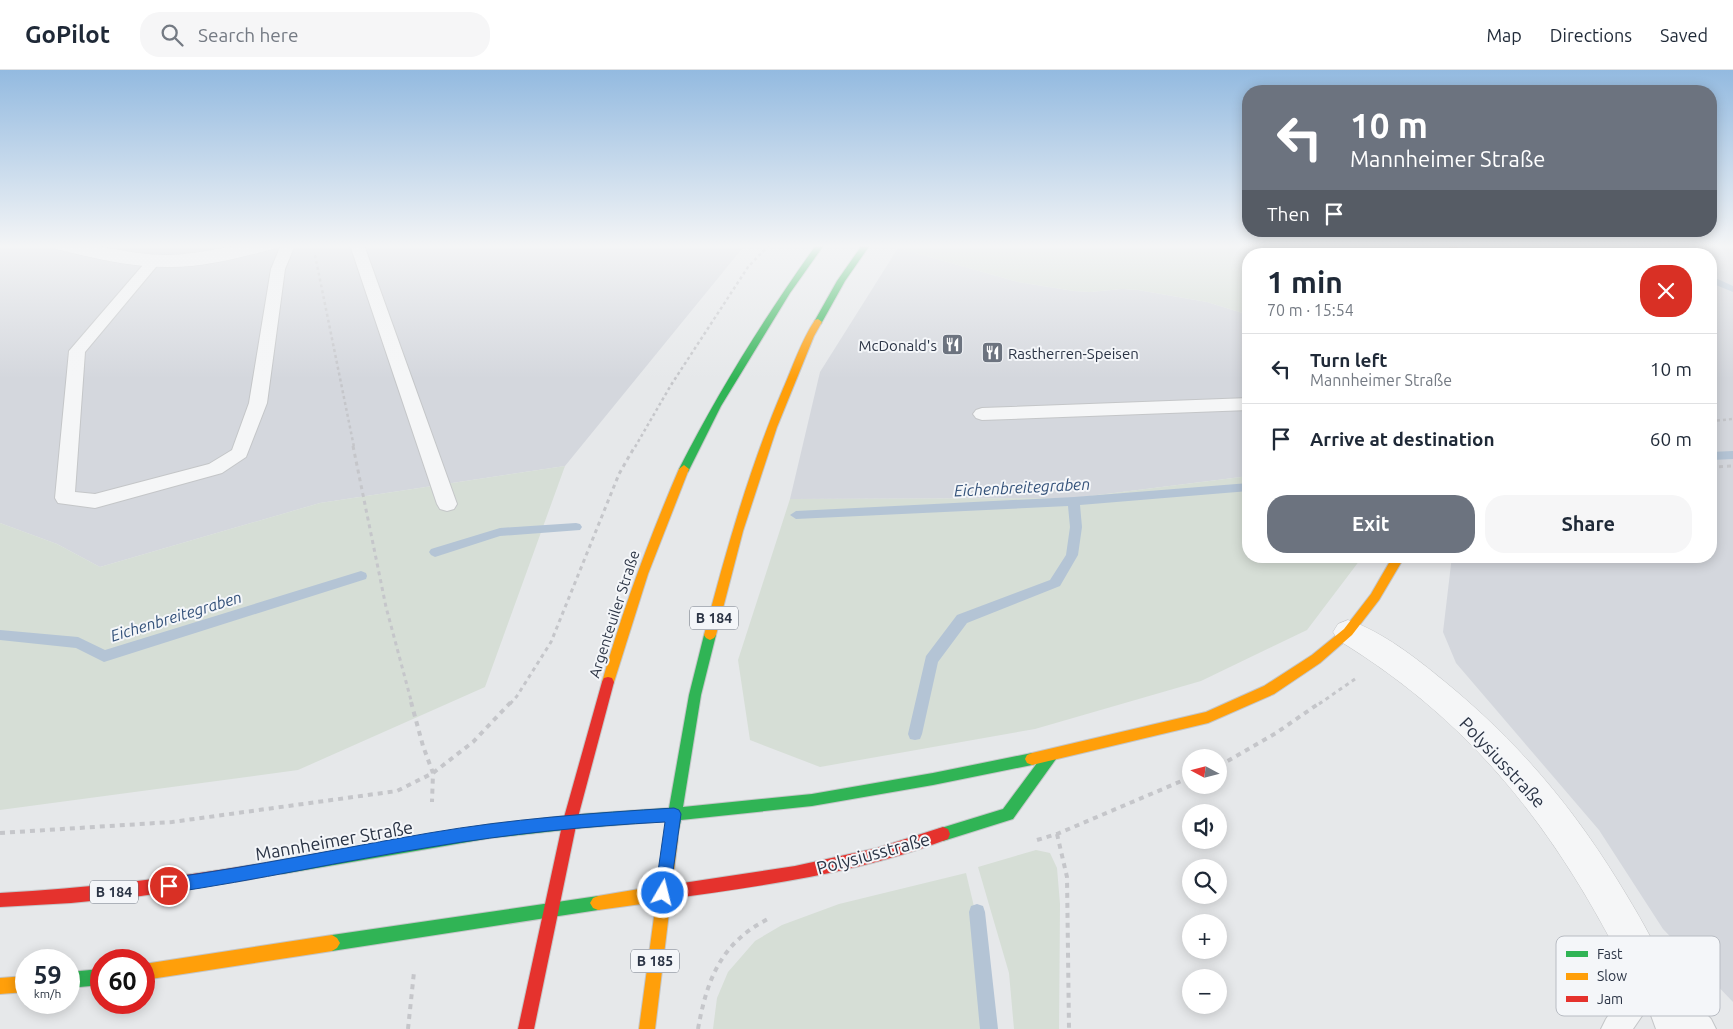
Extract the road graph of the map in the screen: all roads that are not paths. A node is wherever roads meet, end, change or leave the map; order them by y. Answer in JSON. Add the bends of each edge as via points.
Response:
{"nodes":[{"id":1,"x":129,"y":290,"type":"edge"},
{"id":2,"x":275,"y":290,"type":"edge"},
{"id":3,"x":373,"y":290,"type":"edge"},
{"id":4,"x":788,"y":290,"type":"edge"},
{"id":5,"x":836,"y":290,"type":"edge"},
{"id":6,"x":1242,"y":404,"type":"edge"},
{"id":7,"x":982,"y":414,"type":"dead end"},
{"id":8,"x":447,"y":504,"type":"dead end"},
{"id":9,"x":1395,"y":563,"type":"edge"},
{"id":10,"x":1348,"y":632,"type":"junction"},
{"id":11,"x":1051,"y":756,"type":"junction"},
{"id":12,"x":674,"y":814,"type":"junction"},
{"id":13,"x":570,"y":821,"type":"junction"},
{"id":14,"x":663,"y":893,"type":"junction"},
{"id":15,"x":0,"y":900,"type":"edge"},
{"id":16,"x":549,"y":912,"type":"junction"},
{"id":17,"x":1630,"y":936,"type":"edge"},
{"id":18,"x":155,"y":970,"type":"edge"},
{"id":19,"x":1625,"y":1016,"type":"edge"},
{"id":20,"x":1666,"y":1016,"type":"edge"},
{"id":21,"x":1688,"y":1016,"type":"edge"},
{"id":22,"x":526,"y":1029,"type":"edge"},
{"id":23,"x":647,"y":1029,"type":"edge"},
{"id":24,"x":1616,"y":1029,"type":"edge"},
{"id":25,"x":1671,"y":1029,"type":"edge"},
{"id":26,"x":1701,"y":1029,"type":"edge"}],
"edges":[{"from":1,"to":2,"type":"lane","via":[[77,351],[65,498],[95,501],[215,469],[240,453],[258,403]]},
{"from":3,"to":8,"type":"lane"},
{"from":4,"to":13,"type":"main road","name":"Argenteuiler Straße","via":[[716,406],[691,453],[657,531],[618,646]]},
{"from":5,"to":12,"type":"main road","number":"B 184","via":[[810,336],[772,427],[737,530],[695,695]]},
{"from":6,"to":7,"type":"lane"},
{"from":9,"to":10,"type":"main road","via":[[1375,597]]},
{"from":10,"to":11,"type":"main road","via":[[1316,659],[1269,690],[1208,717]]},
{"from":10,"to":17,"type":"street","name":"Polysiusstraße","via":[[1426,684],[1483,735],[1534,790],[1580,855]]},
{"from":11,"to":12,"type":"main road","via":[[812,800]]},
{"from":11,"to":14,"type":"main road","name":"Polysiusstraße","via":[[1008,814],[876,855],[796,873]]},
{"from":12,"to":13,"type":"main road","name":"Mannheimer Straße","number":"B 184"},
{"from":12,"to":14,"type":"main road","number":"B 184"},
{"from":13,"to":15,"type":"main road","name":"Mannheimer Straße","number":"B 184","via":[[431,840],[130,891]]},
{"from":13,"to":16,"type":"main road","name":"Argenteuiler Straße"},
{"from":14,"to":16,"type":"main road"},
{"from":14,"to":23,"type":"main road","number":"B 185"},
{"from":16,"to":18,"type":"main road","via":[[285,948]]},
{"from":16,"to":22,"type":"main road","name":"Argenteuiler Straße"},
{"from":19,"to":24,"type":"lane"},
{"from":20,"to":25,"type":"lane"},
{"from":21,"to":26,"type":"lane"}]}
